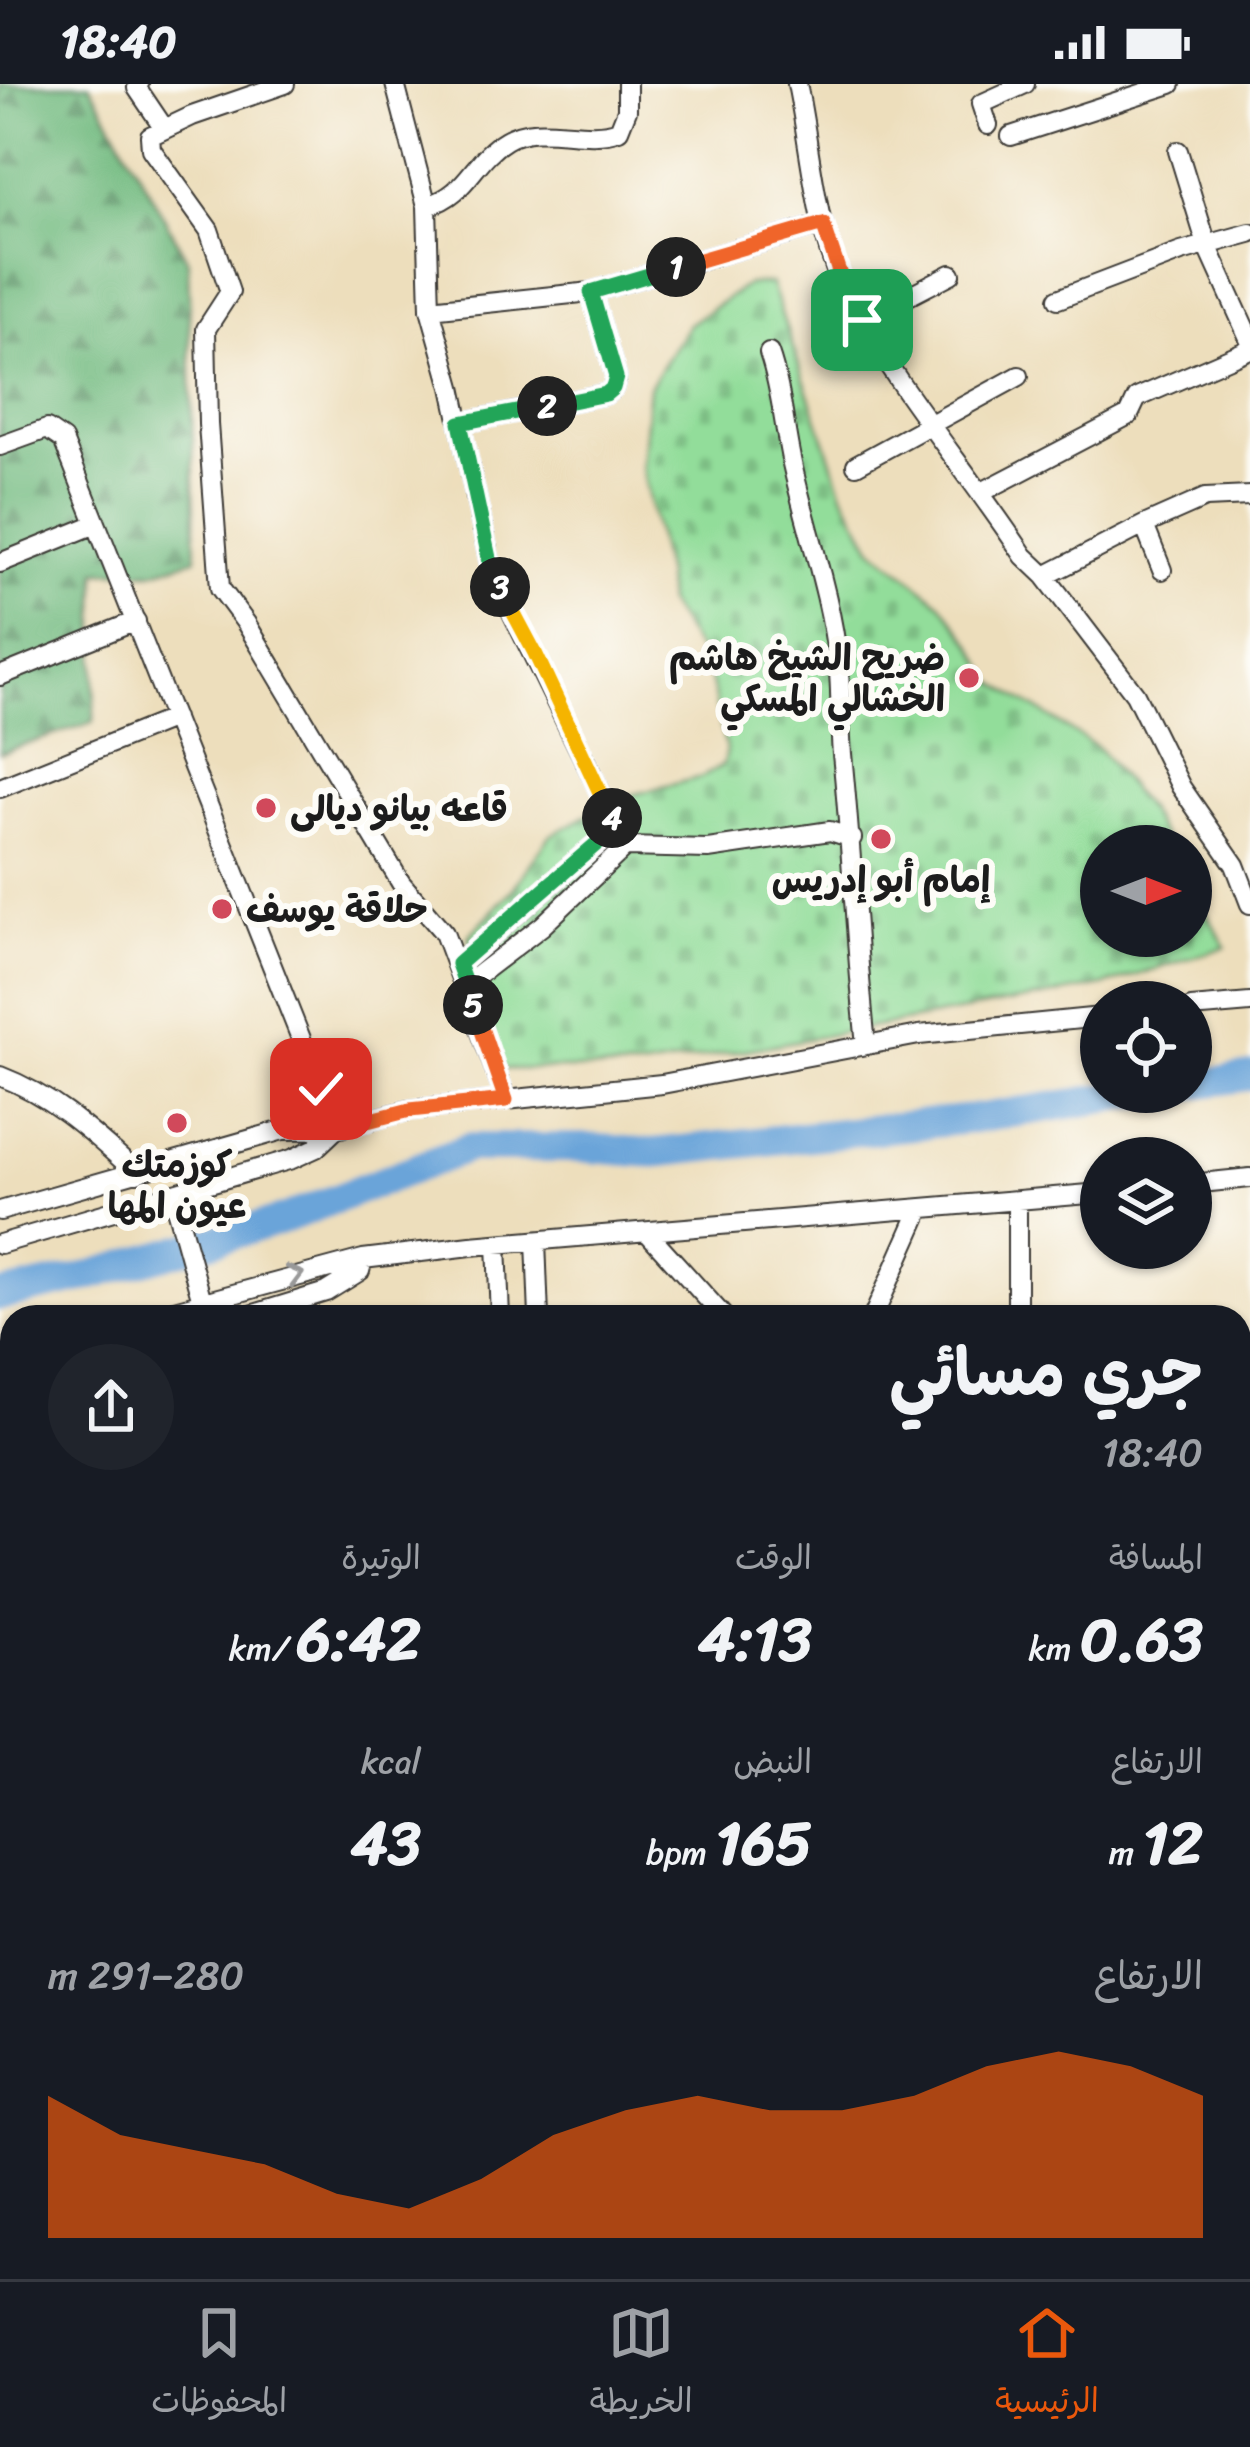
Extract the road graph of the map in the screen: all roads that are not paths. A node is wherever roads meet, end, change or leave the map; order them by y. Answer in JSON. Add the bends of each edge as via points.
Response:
{"nodes":[{"id":1,"x":140,"y":84,"type":"edge"},
{"id":2,"x":284,"y":84,"type":"edge"},
{"id":3,"x":395,"y":84,"type":"edge"},
{"id":4,"x":627,"y":84,"type":"edge"},
{"id":5,"x":797,"y":84,"type":"edge"},
{"id":6,"x":1025,"y":84,"type":"edge"},
{"id":7,"x":1171,"y":84,"type":"edge"},
{"id":8,"x":988,"y":125,"type":"dead end"},
{"id":9,"x":164,"y":128,"type":"junction"},
{"id":10,"x":1011,"y":136,"type":"dead end"},
{"id":11,"x":1178,"y":151,"type":"dead end"},
{"id":12,"x":427,"y":206,"type":"junction"},
{"id":13,"x":823,"y":224,"type":"junction"},
{"id":14,"x":1250,"y":233,"type":"edge"},
{"id":15,"x":1207,"y":245,"type":"junction"},
{"id":16,"x":951,"y":274,"type":"dead end"},
{"id":17,"x":591,"y":292,"type":"junction"},
{"id":18,"x":1058,"y":299,"type":"dead end"},
{"id":19,"x":430,"y":309,"type":"junction"},
{"id":20,"x":862,"y":320,"type":"junction"},
{"id":21,"x":1250,"y":344,"type":"edge"},
{"id":22,"x":769,"y":353,"type":"dead end"},
{"id":23,"x":1019,"y":376,"type":"dead end"},
{"id":24,"x":460,"y":423,"type":"junction"},
{"id":25,"x":933,"y":424,"type":"junction"},
{"id":26,"x":0,"y":446,"type":"edge"},
{"id":27,"x":856,"y":465,"type":"dead end"},
{"id":28,"x":982,"y":492,"type":"junction"},
{"id":29,"x":1250,"y":496,"type":"edge"},
{"id":30,"x":96,"y":524,"type":"junction"},
{"id":31,"x":1144,"y":525,"type":"junction"},
{"id":32,"x":0,"y":563,"type":"edge"},
{"id":33,"x":1162,"y":570,"type":"dead end"},
{"id":34,"x":1045,"y":576,"type":"junction"},
{"id":35,"x":136,"y":621,"type":"junction"},
{"id":36,"x":0,"y":676,"type":"edge"},
{"id":37,"x":174,"y":718,"type":"junction"},
{"id":38,"x":0,"y":788,"type":"edge"},
{"id":39,"x":852,"y":838,"type":"junction"},
{"id":40,"x":1250,"y":904,"type":"edge"},
{"id":41,"x":462,"y":974,"type":"junction"},
{"id":42,"x":1250,"y":1003,"type":"edge"},
{"id":43,"x":1212,"y":1006,"type":"edge"},
{"id":44,"x":1080,"y":1019,"type":"edge"},
{"id":45,"x":866,"y":1045,"type":"junction"},
{"id":46,"x":0,"y":1076,"type":"edge"},
{"id":47,"x":506,"y":1100,"type":"junction"},
{"id":48,"x":328,"y":1128,"type":"junction"},
{"id":49,"x":136,"y":1173,"type":"junction"},
{"id":50,"x":1250,"y":1178,"type":"edge"},
{"id":51,"x":1212,"y":1182,"type":"edge"},
{"id":52,"x":74,"y":1192,"type":"junction"},
{"id":53,"x":172,"y":1194,"type":"junction"},
{"id":54,"x":1080,"y":1195,"type":"edge"},
{"id":55,"x":1017,"y":1201,"type":"junction"},
{"id":56,"x":0,"y":1210,"type":"edge"},
{"id":57,"x":921,"y":1210,"type":"junction"},
{"id":58,"x":82,"y":1220,"type":"junction"},
{"id":59,"x":648,"y":1233,"type":"junction"},
{"id":60,"x":536,"y":1241,"type":"junction"},
{"id":61,"x":0,"y":1244,"type":"edge"},
{"id":62,"x":497,"y":1244,"type":"junction"},
{"id":63,"x":363,"y":1259,"type":"junction"},
{"id":64,"x":202,"y":1301,"type":"junction"},
{"id":65,"x":188,"y":1305,"type":"edge"},
{"id":66,"x":281,"y":1305,"type":"edge"},
{"id":67,"x":500,"y":1305,"type":"edge"},
{"id":68,"x":538,"y":1305,"type":"edge"},
{"id":69,"x":713,"y":1305,"type":"edge"},
{"id":70,"x":877,"y":1305,"type":"edge"},
{"id":71,"x":1017,"y":1305,"type":"edge"}],
"edges":[{"from":1,"to":9,"type":"street"},
{"from":2,"to":9,"type":"street"},
{"from":3,"to":12,"type":"street"},
{"from":4,"to":12,"type":"street","via":[[619,130],[597,138],[566,132],[506,140],[450,200]]},
{"from":5,"to":13,"type":"street"},
{"from":6,"to":8,"type":"street","via":[[981,104]]},
{"from":7,"to":10,"type":"street"},
{"from":9,"to":41,"type":"street","via":[[150,136],[151,149],[209,230],[230,292],[206,329],[220,588],[401,884],[444,933]]},
{"from":11,"to":15,"type":"street"},
{"from":12,"to":19,"type":"street"},
{"from":13,"to":17,"type":"street"},
{"from":13,"to":20,"type":"street"},
{"from":14,"to":15,"type":"street"},
{"from":15,"to":18,"type":"street"},
{"from":15,"to":21,"type":"street"},
{"from":16,"to":20,"type":"street"},
{"from":17,"to":19,"type":"street"},
{"from":17,"to":24,"type":"street","via":[[613,388]]},
{"from":19,"to":24,"type":"street"},
{"from":20,"to":25,"type":"street"},
{"from":21,"to":28,"type":"street","via":[[1137,398],[1129,415]]},
{"from":22,"to":39,"type":"street","via":[[829,604]]},
{"from":23,"to":25,"type":"street"},
{"from":24,"to":41,"type":"street","via":[[492,572],[612,816],[609,833]]},
{"from":25,"to":27,"type":"street"},
{"from":25,"to":28,"type":"street"},
{"from":26,"to":30,"type":"street","via":[[47,429],[63,440]]},
{"from":28,"to":34,"type":"street"},
{"from":29,"to":31,"type":"street","via":[[1205,498]]},
{"from":30,"to":32,"type":"street"},
{"from":30,"to":35,"type":"street"},
{"from":31,"to":33,"type":"street"},
{"from":31,"to":34,"type":"street"},
{"from":34,"to":40,"type":"street","via":[[1135,694]]},
{"from":35,"to":36,"type":"street"},
{"from":35,"to":37,"type":"street"},
{"from":37,"to":38,"type":"street"},
{"from":37,"to":48,"type":"street","via":[[321,1089]]},
{"from":39,"to":41,"type":"street","via":[[830,831],[708,849],[625,848],[542,926]]},
{"from":39,"to":45,"type":"street"},
{"from":41,"to":47,"type":"street"},
{"from":42,"to":43,"type":"street"},
{"from":44,"to":45,"type":"street"},
{"from":45,"to":47,"type":"street","via":[[662,1084]]},
{"from":46,"to":49,"type":"street","via":[[68,1111]]},
{"from":47,"to":48,"type":"street"},
{"from":48,"to":49,"type":"street","via":[[263,1135]]},
{"from":48,"to":53,"type":"street","via":[[316,1148],[292,1159]]},
{"from":49,"to":52,"type":"street"},
{"from":50,"to":51,"type":"street"},
{"from":52,"to":56,"type":"street"},
{"from":52,"to":58,"type":"street"},
{"from":53,"to":58,"type":"street"},
{"from":53,"to":64,"type":"street"},
{"from":54,"to":55,"type":"street"},
{"from":55,"to":57,"type":"street"},
{"from":55,"to":71,"type":"street"},
{"from":57,"to":59,"type":"street"},
{"from":57,"to":70,"type":"street"},
{"from":58,"to":61,"type":"street"},
{"from":59,"to":60,"type":"street"},
{"from":59,"to":69,"type":"street"},
{"from":60,"to":62,"type":"street"},
{"from":60,"to":68,"type":"street"},
{"from":62,"to":63,"type":"street"},
{"from":62,"to":67,"type":"street"},
{"from":64,"to":63,"type":"street","one_way":true},
{"from":63,"to":66,"type":"street","via":[[361,1271],[336,1287]]},
{"from":64,"to":65,"type":"street"}]}
